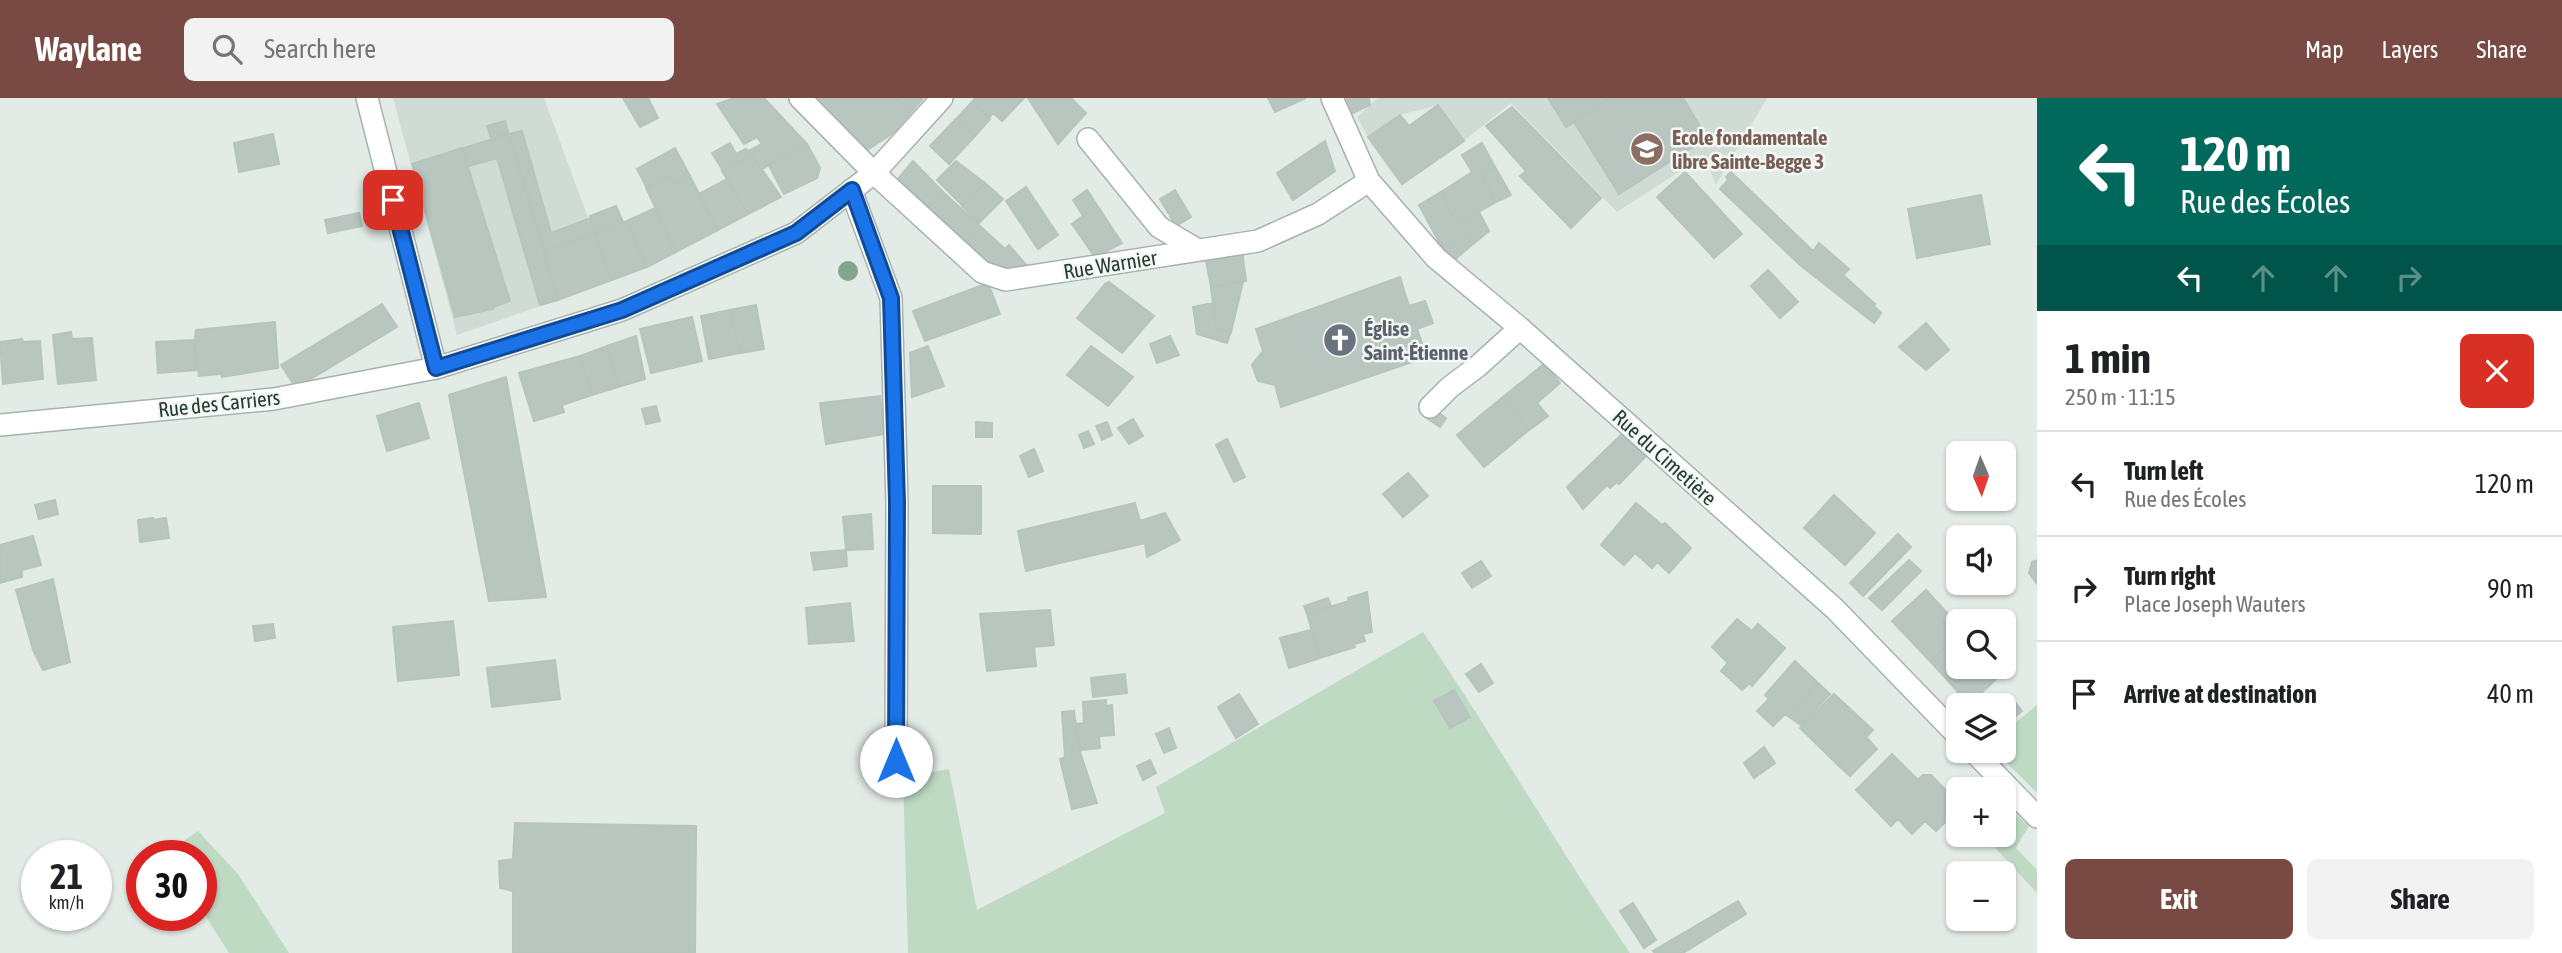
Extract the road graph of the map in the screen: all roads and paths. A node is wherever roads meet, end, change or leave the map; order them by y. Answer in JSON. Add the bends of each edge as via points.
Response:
{"nodes":[{"id":1,"x":367,"y":98,"type":"edge"},
{"id":2,"x":800,"y":98,"type":"edge"},
{"id":3,"x":942,"y":98,"type":"edge"},
{"id":4,"x":1332,"y":98,"type":"edge"},
{"id":5,"x":1088,"y":139,"type":"dead end"},
{"id":6,"x":874,"y":173,"type":"junction"},
{"id":7,"x":1369,"y":181,"type":"junction"},
{"id":8,"x":852,"y":190,"type":"junction"},
{"id":9,"x":1198,"y":250,"type":"junction"},
{"id":10,"x":1527,"y":334,"type":"junction"},
{"id":11,"x":436,"y":368,"type":"junction"},
{"id":12,"x":1430,"y":407,"type":"dead end"},
{"id":13,"x":0,"y":425,"type":"edge"},
{"id":14,"x":1946,"y":724,"type":"edge"},
{"id":15,"x":896,"y":761,"type":"dead end"},
{"id":16,"x":1985,"y":763,"type":"edge"},
{"id":17,"x":2037,"y":817,"type":"edge"}],
"edges":[{"from":1,"to":11,"type":"street"},
{"from":2,"to":6,"type":"street","name":"Rue Warnier"},
{"from":3,"to":6,"type":"street","name":"Rue des Carriers"},
{"from":4,"to":7,"type":"street","name":"Rue du Cimetière"},
{"from":5,"to":9,"type":"street","via":[[1159,227]]},
{"from":6,"to":8,"type":"street","name":"Rue des Carriers"},
{"from":6,"to":9,"type":"street","name":"Rue Warnier","via":[[982,272],[1006,280]]},
{"from":7,"to":9,"type":"street","name":"Rue Warnier","via":[[1318,214],[1258,241]]},
{"from":7,"to":10,"type":"street","name":"Rue du Cimetière","via":[[1436,258]]},
{"from":8,"to":11,"type":"street","name":"Rue des Carriers","via":[[796,233],[622,310]]},
{"from":8,"to":15,"type":"street","via":[[891,298],[897,502]]},
{"from":10,"to":12,"type":"street","via":[[1450,387]]},
{"from":10,"to":14,"type":"street","name":"Rue du Cimetière","via":[[1835,609]]},
{"from":11,"to":13,"type":"street","name":"Rue des Carriers","via":[[274,399]]},
{"from":16,"to":17,"type":"street"}]}
